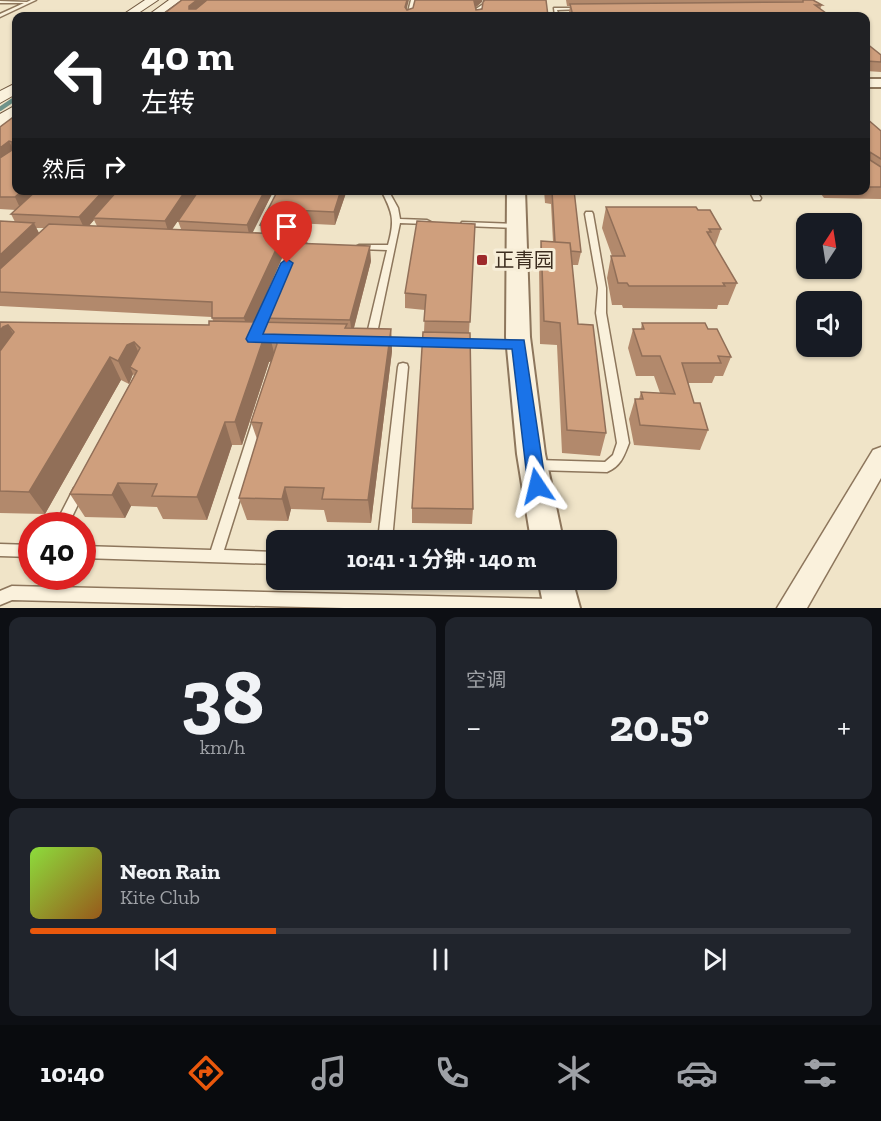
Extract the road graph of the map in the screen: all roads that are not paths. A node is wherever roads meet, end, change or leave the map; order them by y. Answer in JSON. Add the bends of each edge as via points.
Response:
{"nodes":[{"id":1,"x":153,"y":0,"type":"edge"},
{"id":2,"x":176,"y":0,"type":"edge"},
{"id":3,"x":486,"y":0,"type":"edge"},
{"id":4,"x":32,"y":1,"type":"edge"},
{"id":5,"x":0,"y":2,"type":"edge"},
{"id":6,"x":589,"y":9,"type":"edge"},
{"id":7,"x":134,"y":12,"type":"edge"},
{"id":8,"x":158,"y":12,"type":"edge"},
{"id":9,"x":478,"y":12,"type":"edge"},
{"id":10,"x":556,"y":12,"type":"edge"},
{"id":11,"x":0,"y":16,"type":"edge"},
{"id":12,"x":387,"y":195,"type":"edge"},
{"id":13,"x":516,"y":195,"type":"edge"},
{"id":14,"x":755,"y":195,"type":"edge"},
{"id":15,"x":757,"y":198,"type":"dead end"},
{"id":16,"x":589,"y":214,"type":"dead end"},
{"id":17,"x":396,"y":221,"type":"junction"},
{"id":18,"x":440,"y":223,"type":"edge"},
{"id":19,"x":451,"y":223,"type":"edge"},
{"id":20,"x":516,"y":226,"type":"junction"},
{"id":21,"x":264,"y":243,"type":"edge"},
{"id":22,"x":296,"y":244,"type":"junction"},
{"id":23,"x":317,"y":245,"type":"edge"},
{"id":24,"x":349,"y":246,"type":"edge"},
{"id":25,"x":392,"y":248,"type":"junction"},
{"id":26,"x":291,"y":255,"type":"edge"},
{"id":27,"x":359,"y":341,"type":"edge"},
{"id":28,"x":370,"y":341,"type":"junction"},
{"id":29,"x":439,"y":342,"type":"edge"},
{"id":30,"x":450,"y":343,"type":"edge"},
{"id":31,"x":518,"y":344,"type":"junction"},
{"id":32,"x":403,"y":367,"type":"dead end"},
{"id":33,"x":261,"y":411,"type":"edge"},
{"id":34,"x":881,"y":457,"type":"edge"},
{"id":35,"x":533,"y":465,"type":"junction"},
{"id":36,"x":83,"y":484,"type":"edge"},
{"id":37,"x":68,"y":512,"type":"edge"},
{"id":38,"x":387,"y":530,"type":"edge"},
{"id":39,"x":545,"y":530,"type":"edge"},
{"id":40,"x":0,"y":550,"type":"edge"},
{"id":41,"x":18,"y":551,"type":"edge"},
{"id":42,"x":96,"y":552,"type":"edge"},
{"id":43,"x":216,"y":556,"type":"junction"},
{"id":44,"x":266,"y":558,"type":"edge"},
{"id":45,"x":0,"y":598,"type":"edge"},
{"id":46,"x":560,"y":598,"type":"edge"},
{"id":47,"x":791,"y":608,"type":"edge"}],
"edges":[{"from":1,"to":7,"type":"main road"},
{"from":2,"to":8,"type":"main road"},
{"from":3,"to":9,"type":"lane"},
{"from":4,"to":5,"type":"lane"},
{"from":4,"to":11,"type":"lane"},
{"from":6,"to":10,"type":"lane","via":[[555,9]]},
{"from":12,"to":17,"type":"lane"},
{"from":13,"to":20,"type":"street"},
{"from":14,"to":15,"type":"lane"},
{"from":16,"to":35,"type":"lane","via":[[623,443],[607,467]]},
{"from":17,"to":18,"type":"lane"},
{"from":17,"to":25,"type":"lane"},
{"from":19,"to":20,"type":"lane"},
{"from":20,"to":31,"type":"street"},
{"from":21,"to":22,"type":"lane"},
{"from":22,"to":23,"type":"lane"},
{"from":22,"to":26,"type":"lane"},
{"from":24,"to":25,"type":"lane"},
{"from":25,"to":28,"type":"lane"},
{"from":27,"to":28,"type":"lane"},
{"from":28,"to":29,"type":"lane"},
{"from":30,"to":31,"type":"lane"},
{"from":31,"to":35,"type":"street"},
{"from":32,"to":38,"type":"lane"},
{"from":33,"to":43,"type":"lane"},
{"from":34,"to":47,"type":"street"},
{"from":35,"to":39,"type":"street"},
{"from":36,"to":37,"type":"lane"},
{"from":40,"to":41,"type":"lane"},
{"from":42,"to":43,"type":"lane"},
{"from":43,"to":44,"type":"lane"},
{"from":45,"to":46,"type":"lane","via":[[12,593]]}]}
